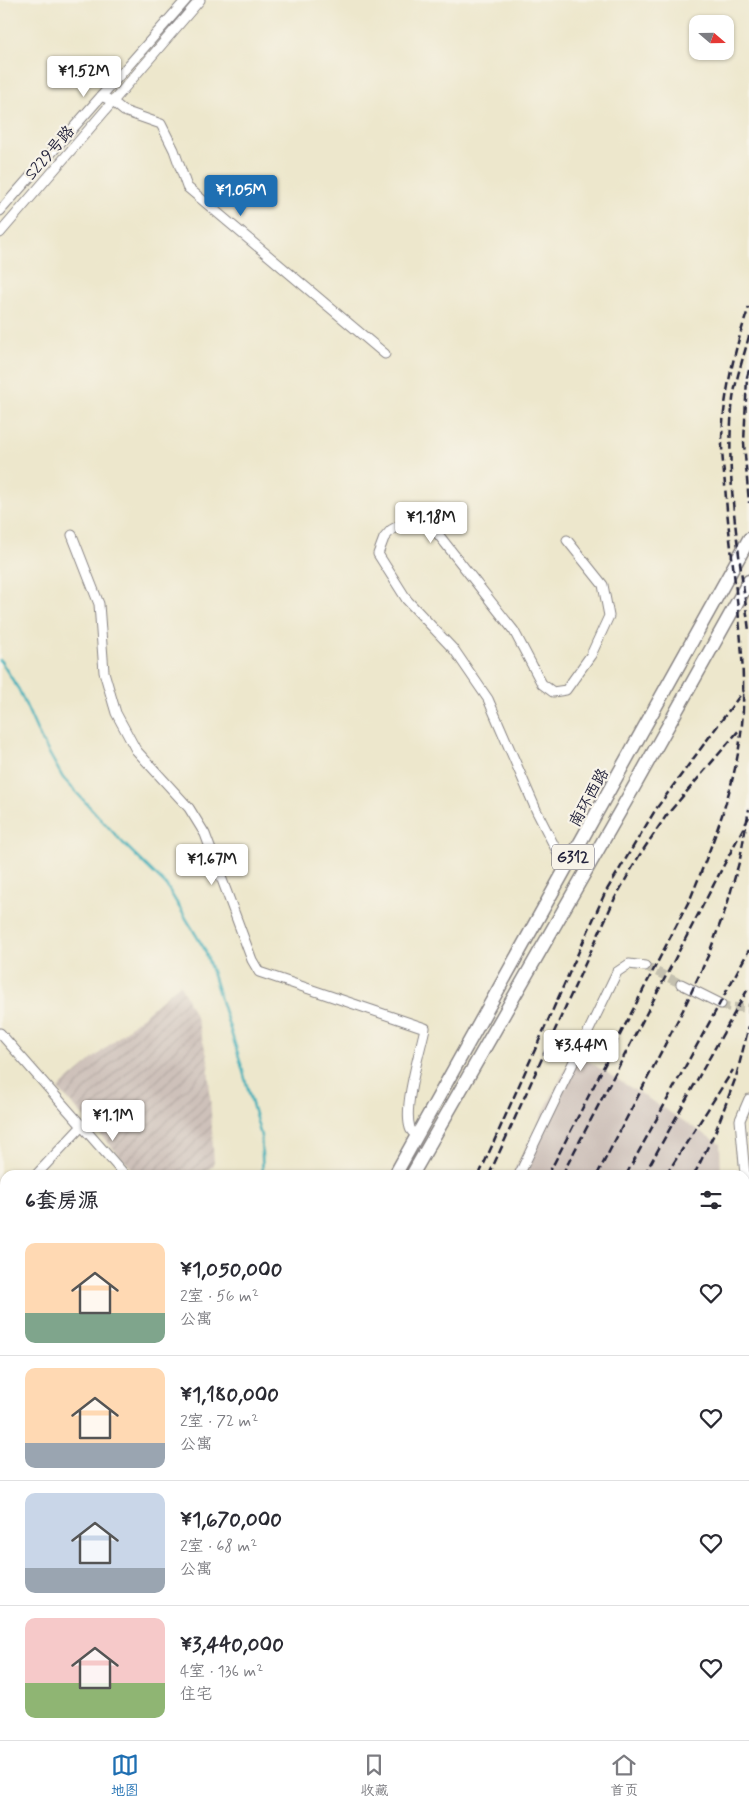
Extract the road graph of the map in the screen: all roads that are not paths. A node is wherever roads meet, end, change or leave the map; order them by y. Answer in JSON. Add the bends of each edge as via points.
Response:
{"nodes":[{"id":1,"x":186,"y":0,"type":"edge"},
{"id":2,"x":200,"y":0,"type":"edge"},
{"id":3,"x":101,"y":96,"type":"junction"},
{"id":4,"x":112,"y":101,"type":"junction"},
{"id":5,"x":0,"y":211,"type":"edge"},
{"id":6,"x":0,"y":233,"type":"edge"},
{"id":7,"x":385,"y":354,"type":"dead end"},
{"id":8,"x":72,"y":535,"type":"dead end"},
{"id":9,"x":749,"y":539,"type":"edge"},
{"id":10,"x":567,"y":540,"type":"dead end"},
{"id":11,"x":749,"y":581,"type":"edge"},
{"id":12,"x":566,"y":869,"type":"junction"},
{"id":13,"x":645,"y":966,"type":"tunnel mouth"},
{"id":14,"x":680,"y":984,"type":"tunnel mouth"},
{"id":15,"x":721,"y":1004,"type":"tunnel mouth"},
{"id":16,"x":0,"y":1033,"type":"edge"},
{"id":17,"x":749,"y":1099,"type":"edge"},
{"id":18,"x":82,"y":1126,"type":"junction"},
{"id":19,"x":417,"y":1136,"type":"junction"},
{"id":20,"x":41,"y":1170,"type":"edge"},
{"id":21,"x":121,"y":1170,"type":"edge"},
{"id":22,"x":398,"y":1170,"type":"edge"},
{"id":23,"x":415,"y":1170,"type":"edge"},
{"id":24,"x":521,"y":1170,"type":"edge"},
{"id":25,"x":745,"y":1170,"type":"edge"}],
"edges":[{"from":1,"to":3,"type":"street","name":"S229号路"},
{"from":2,"to":4,"type":"street","name":"S229号路"},
{"from":3,"to":4,"type":"street"},
{"from":3,"to":5,"type":"street","name":"S229号路"},
{"from":4,"to":6,"type":"street","name":"S229号路"},
{"from":4,"to":7,"type":"street","via":[[124,111],[161,124],[187,186]]},
{"from":8,"to":19,"type":"street","via":[[98,604],[104,672],[116,713],[136,750],[189,808],[205,834],[259,972],[425,1028],[410,1095],[408,1120],[410,1130]]},
{"from":9,"to":12,"type":"highway","name":"南环西路","number":"G312"},
{"from":10,"to":12,"type":"street","via":[[603,585],[609,616],[591,655],[566,690],[553,692],[542,684],[514,631],[434,529],[419,520],[407,521],[391,530],[378,554],[407,600],[455,650],[488,699],[537,812]]},
{"from":11,"to":23,"type":"highway","number":"G312"},
{"from":12,"to":19,"type":"highway","name":"南环西路","number":"G312"},
{"from":13,"to":24,"type":"street","via":[[629,964],[616,972]]},
{"from":14,"to":15,"type":"street"},
{"from":16,"to":18,"type":"street"},
{"from":17,"to":25,"type":"street","via":[[740,1120]]},
{"from":18,"to":20,"type":"street"},
{"from":18,"to":21,"type":"street"},
{"from":19,"to":22,"type":"highway","name":"南环西路","number":"G312"}]}
